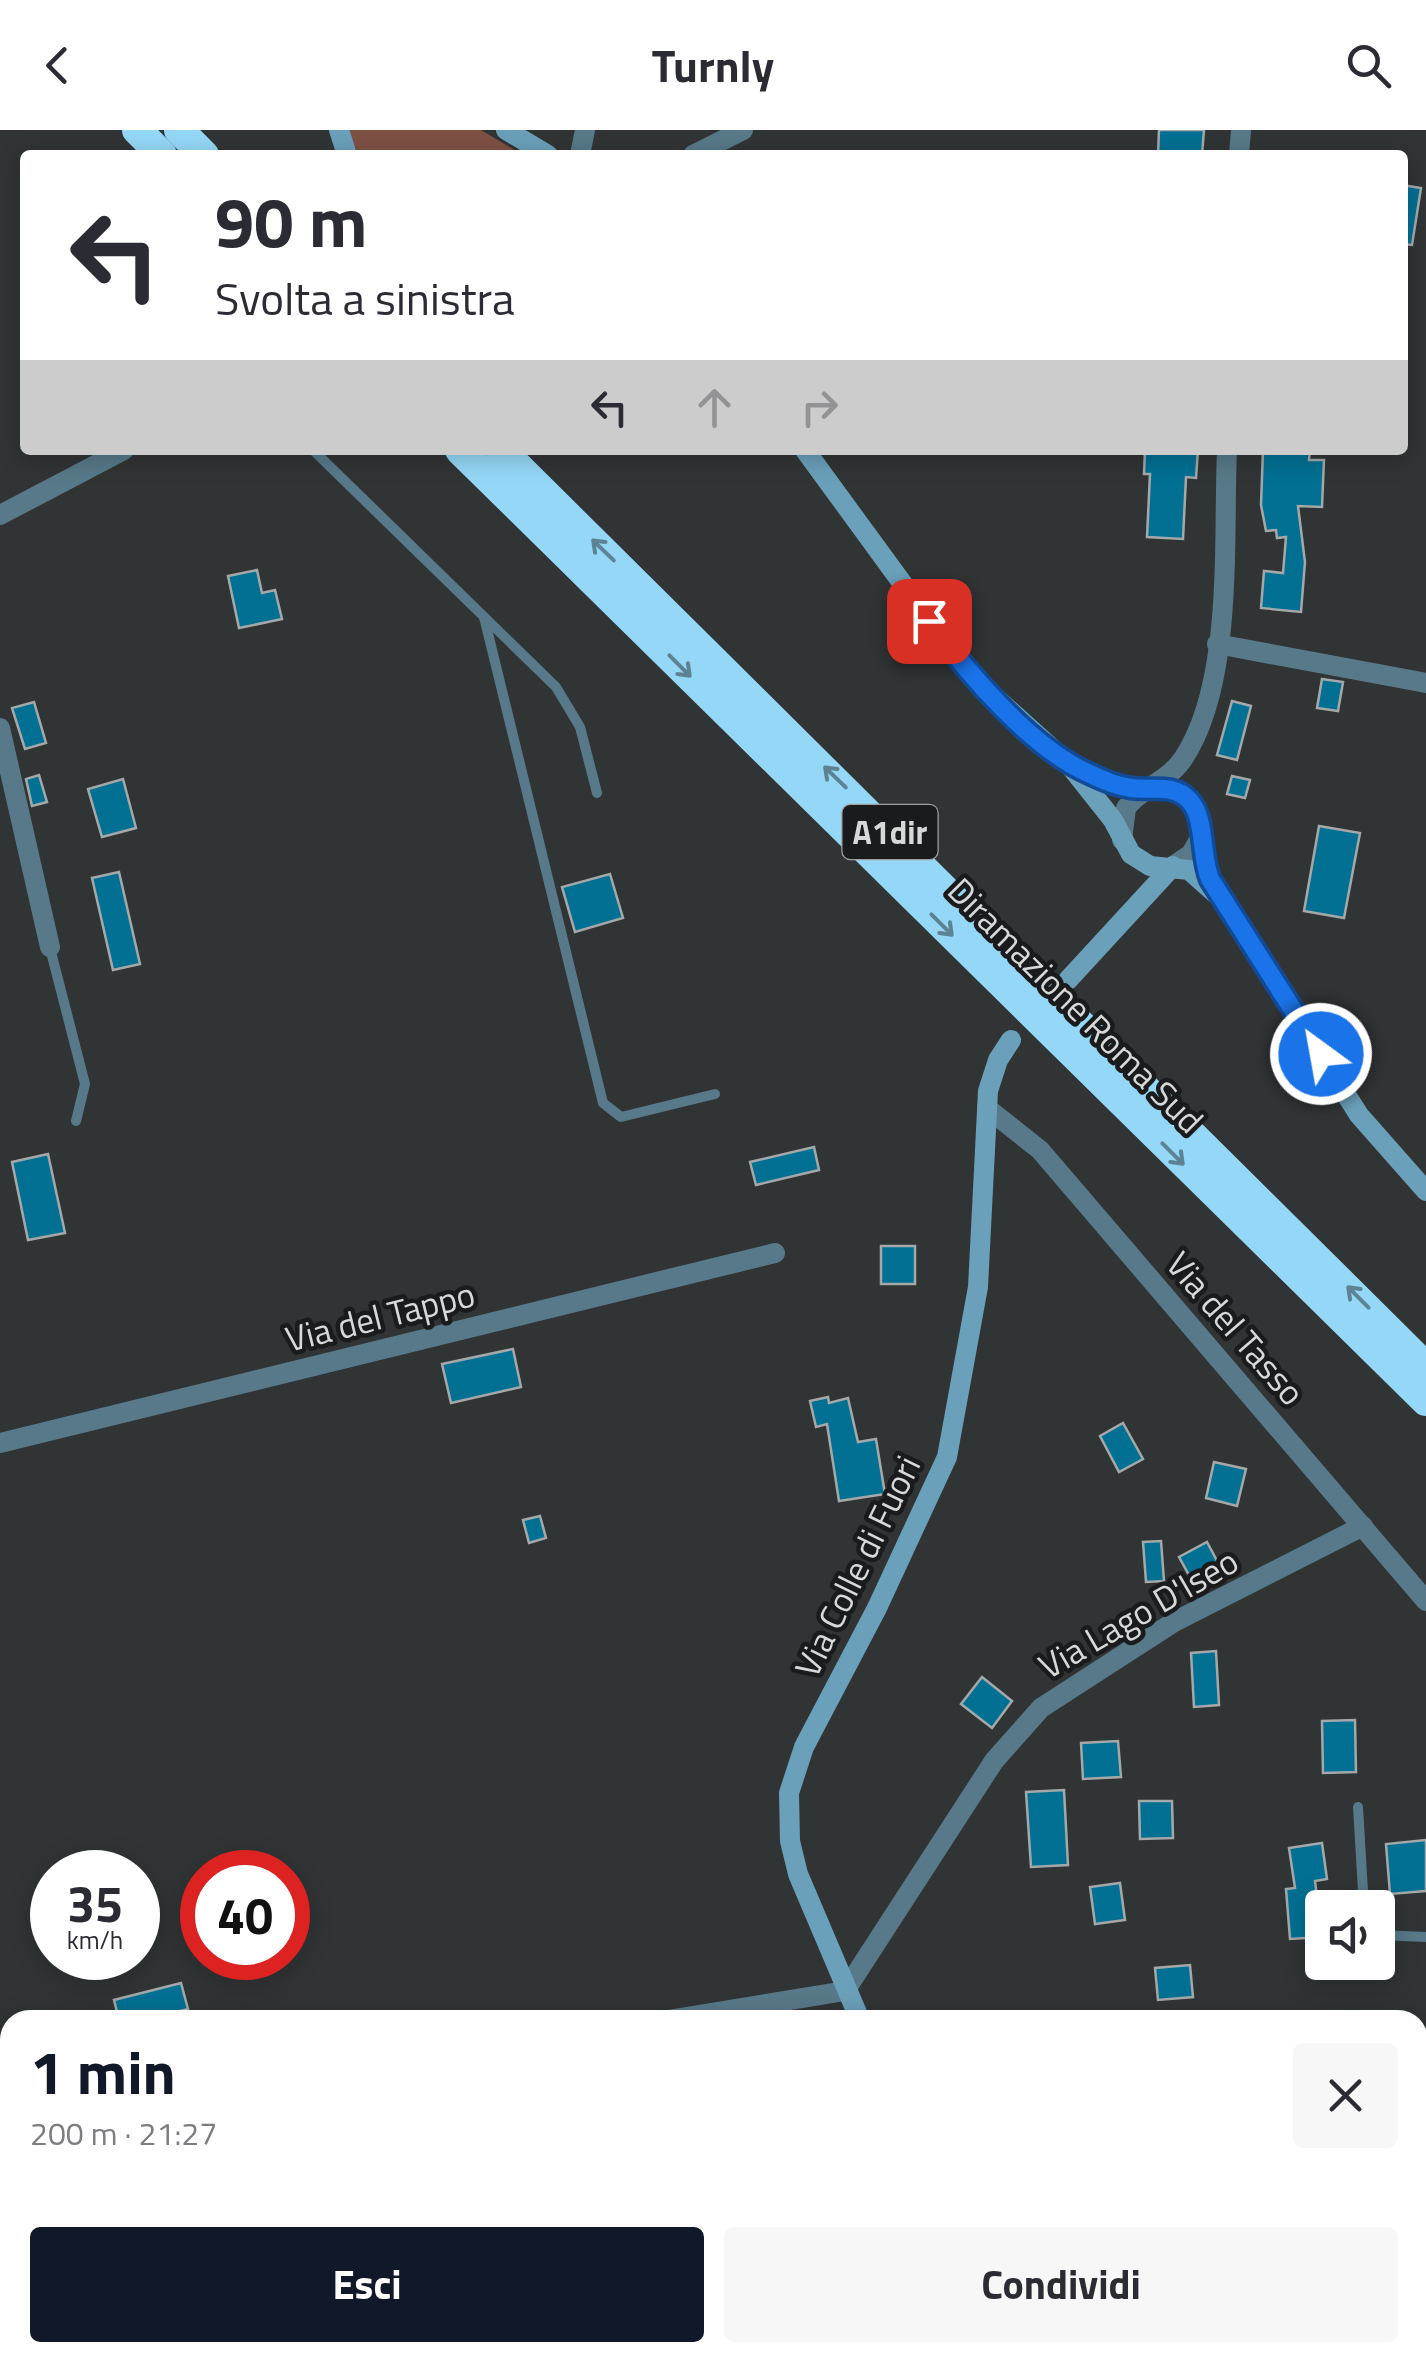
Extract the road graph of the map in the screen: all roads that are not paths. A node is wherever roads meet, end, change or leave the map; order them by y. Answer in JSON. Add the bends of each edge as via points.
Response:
{"nodes":[{"id":1,"x":136,"y":130,"type":"edge"},
{"id":2,"x":178,"y":130,"type":"edge"},
{"id":3,"x":506,"y":130,"type":"edge"},
{"id":4,"x":744,"y":130,"type":"edge"},
{"id":5,"x":157,"y":150,"type":"edge"},
{"id":6,"x":199,"y":150,"type":"edge"},
{"id":7,"x":540,"y":150,"type":"edge"},
{"id":8,"x":704,"y":150,"type":"edge"},
{"id":9,"x":114,"y":455,"type":"edge"},
{"id":10,"x":318,"y":455,"type":"edge"},
{"id":11,"x":465,"y":455,"type":"edge"},
{"id":12,"x":506,"y":455,"type":"edge"},
{"id":13,"x":809,"y":455,"type":"edge"},
{"id":14,"x":1227,"y":455,"type":"edge"},
{"id":15,"x":0,"y":515,"type":"edge"},
{"id":16,"x":484,"y":617,"type":"junction"},
{"id":17,"x":1217,"y":644,"type":"junction"},
{"id":18,"x":1426,"y":682,"type":"edge"},
{"id":19,"x":0,"y":728,"type":"edge"},
{"id":20,"x":1189,"y":749,"type":"junction"},
{"id":21,"x":1066,"y":762,"type":"junction"},
{"id":22,"x":1151,"y":789,"type":"junction"},
{"id":23,"x":597,"y":793,"type":"dead end"},
{"id":24,"x":1188,"y":799,"type":"junction"},
{"id":25,"x":1199,"y":840,"type":"junction"},
{"id":26,"x":1127,"y":847,"type":"junction"},
{"id":27,"x":1173,"y":866,"type":"junction"},
{"id":28,"x":1225,"y":902,"type":"junction"},
{"id":29,"x":1127,"y":916,"type":"junction"},
{"id":30,"x":50,"y":947,"type":"joint"},
{"id":31,"x":1068,"y":980,"type":"dead end"},
{"id":32,"x":1011,"y":1040,"type":"dead end"},
{"id":33,"x":715,"y":1094,"type":"dead end"},
{"id":34,"x":987,"y":1108,"type":"junction"},
{"id":35,"x":76,"y":1120,"type":"dead end"},
{"id":36,"x":1426,"y":1191,"type":"edge"},
{"id":37,"x":776,"y":1253,"type":"dead end"},
{"id":38,"x":1426,"y":1367,"type":"edge"},
{"id":39,"x":1426,"y":1401,"type":"edge"},
{"id":40,"x":0,"y":1443,"type":"edge"},
{"id":41,"x":1363,"y":1526,"type":"junction"},
{"id":42,"x":1426,"y":1601,"type":"edge"},
{"id":43,"x":1358,"y":1807,"type":"dead end"},
{"id":44,"x":1363,"y":1890,"type":"edge"},
{"id":45,"x":1395,"y":1936,"type":"edge"},
{"id":46,"x":1426,"y":1937,"type":"edge"},
{"id":47,"x":845,"y":1991,"type":"junction"},
{"id":48,"x":729,"y":2010,"type":"edge"},
{"id":49,"x":855,"y":2010,"type":"edge"}],
"edges":[{"from":1,"to":5,"type":"highway"},
{"from":2,"to":6,"type":"highway"},
{"from":3,"to":7,"type":"street"},
{"from":4,"to":8,"type":"street"},
{"from":9,"to":15,"type":"street"},
{"from":10,"to":16,"type":"lane"},
{"from":11,"to":39,"type":"highway","name":"Diramazione Roma Sud","number":"A1dir","one_way":true},
{"from":38,"to":12,"type":"highway","name":"Diramazione Roma Sud","number":"A1dir","one_way":true},
{"from":13,"to":21,"type":"street","via":[[946,643]]},
{"from":14,"to":17,"type":"street"},
{"from":16,"to":23,"type":"lane","via":[[570,704]]},
{"from":16,"to":33,"type":"lane","via":[[603,1103],[621,1117]]},
{"from":17,"to":18,"type":"street"},
{"from":17,"to":20,"type":"street"},
{"from":19,"to":30,"type":"street"},
{"from":20,"to":22,"type":"street"},
{"from":20,"to":24,"type":"street"},
{"from":21,"to":22,"type":"street","via":[[1118,785]]},
{"from":21,"to":26,"type":"street"},
{"from":22,"to":24,"type":"street","via":[[1171,789]]},
{"from":22,"to":26,"type":"street","via":[[1126,808]]},
{"from":24,"to":25,"type":"street","via":[[1200,822]]},
{"from":25,"to":27,"type":"street"},
{"from":25,"to":28,"type":"street","via":[[1205,868]]},
{"from":26,"to":27,"type":"street","via":[[1150,866]]},
{"from":26,"to":29,"type":"street","via":[[1136,886]]},
{"from":27,"to":28,"type":"street","via":[[1199,874]]},
{"from":27,"to":29,"type":"street"},
{"from":28,"to":36,"type":"street","via":[[1359,1115]]},
{"from":29,"to":31,"type":"street"},
{"from":30,"to":35,"type":"lane","via":[[85,1084]]},
{"from":32,"to":34,"type":"street","name":"Via Colle di Fuori","via":[[994,1070]]},
{"from":34,"to":41,"type":"street","name":"Via del Tasso","via":[[1040,1150]]},
{"from":34,"to":47,"type":"street","name":"Via Colle di Fuori","via":[[978,1287],[947,1456],[804,1746],[789,1793],[795,1862]]},
{"from":37,"to":40,"type":"street","name":"Via del Tappo"},
{"from":41,"to":42,"type":"street","name":"Via del Tasso"},
{"from":41,"to":47,"type":"street","name":"Via Lago D'Iseo","via":[[1163,1628],[1041,1708],[994,1761]]},
{"from":43,"to":44,"type":"lane"},
{"from":45,"to":46,"type":"lane"},
{"from":47,"to":48,"type":"street"},
{"from":47,"to":49,"type":"street","name":"Via Colle di Fuori"}]}
